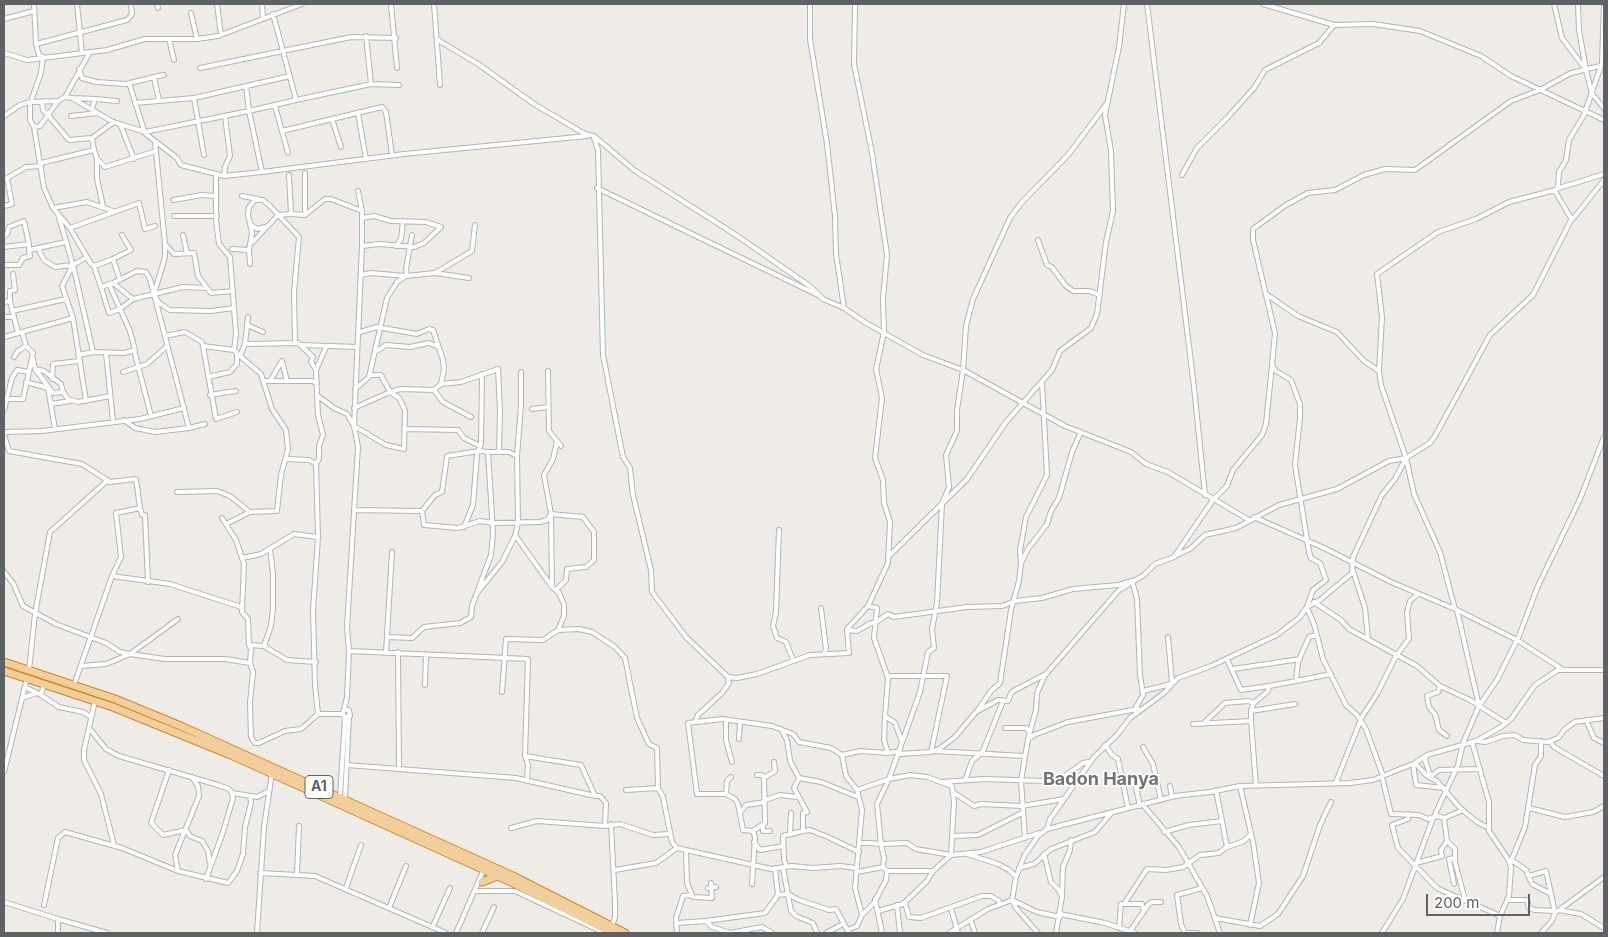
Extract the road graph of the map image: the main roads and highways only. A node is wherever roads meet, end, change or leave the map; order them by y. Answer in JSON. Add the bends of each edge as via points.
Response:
{"nodes":[{"id":1,"x":4,"y":662,"type":"edge"},
{"id":2,"x":4,"y":670,"type":"edge"},
{"id":3,"x":49,"y":676,"type":"junction"},
{"id":4,"x":46,"y":684,"type":"junction"},
{"id":5,"x":476,"y":866,"type":"junction"},
{"id":6,"x":487,"y":868,"type":"junction"},
{"id":7,"x":498,"y":876,"type":"junction"},
{"id":8,"x":613,"y":930,"type":"edge"},
{"id":9,"x":625,"y":933,"type":"edge"}],
"edges":[{"from":1,"to":3,"type":"highway","number":"A1"},
{"from":2,"to":4,"type":"highway","number":"A1"},
{"from":3,"to":4,"type":"highway"},
{"from":3,"to":6,"type":"highway","number":"A1","via":[[165,719],[342,798]]},
{"from":4,"to":5,"type":"highway","number":"A1","via":[[272,773]]},
{"from":5,"to":6,"type":"highway","number":"A1"},
{"from":5,"to":7,"type":"highway","via":[[478,886]]},
{"from":6,"to":7,"type":"highway","number":"A1"},
{"from":6,"to":8,"type":"highway","number":"A1"},
{"from":7,"to":8,"type":"highway","number":"A1"},
{"from":8,"to":9,"type":"highway","number":"A1"}]}
